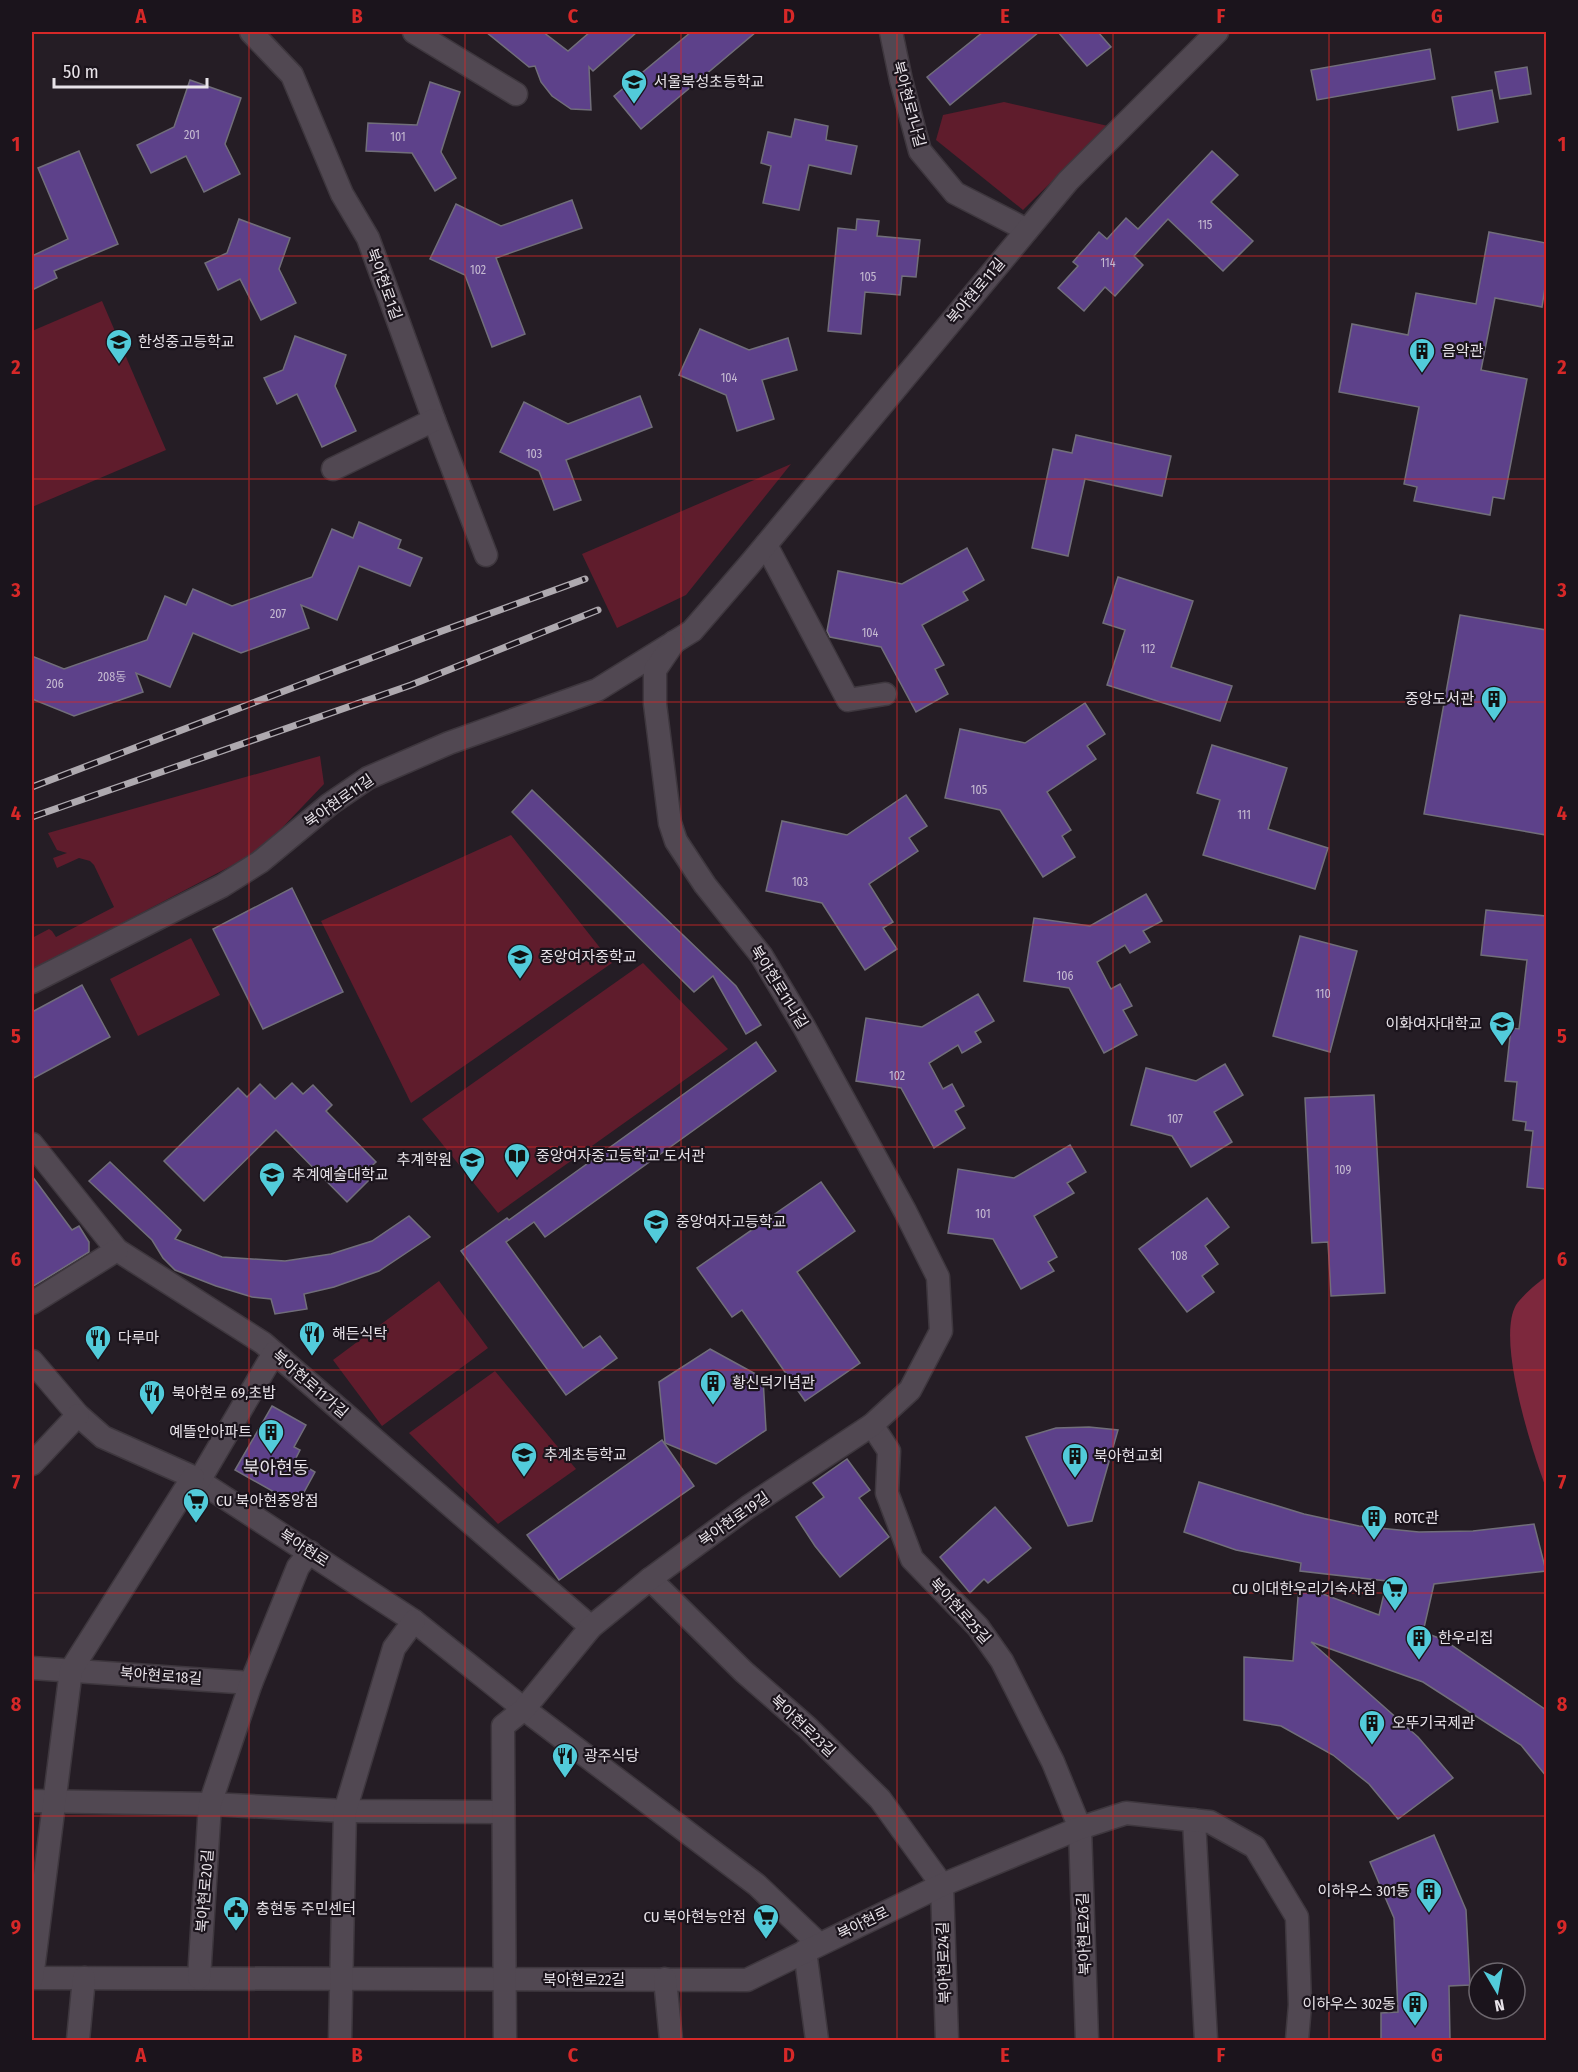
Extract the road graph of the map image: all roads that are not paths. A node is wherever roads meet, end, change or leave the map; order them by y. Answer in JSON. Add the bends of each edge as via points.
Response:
{"nodes":[{"id":1,"x":251,"y":32,"type":"edge"},
{"id":2,"x":414,"y":32,"type":"edge"},
{"id":3,"x":891,"y":32,"type":"edge"},
{"id":4,"x":1217,"y":32,"type":"edge"},
{"id":5,"x":516,"y":94,"type":"dead end"},
{"id":6,"x":1027,"y":230,"type":"junction"},
{"id":7,"x":434,"y":420,"type":"junction"},
{"id":8,"x":333,"y":469,"type":"dead end"},
{"id":9,"x":766,"y":545,"type":"junction"},
{"id":10,"x":486,"y":555,"type":"dead end"},
{"id":11,"x":683,"y":636,"type":"junction"},
{"id":12,"x":885,"y":694,"type":"dead end"},
{"id":13,"x":32,"y":982,"type":"edge"},
{"id":14,"x":32,"y":1144,"type":"edge"},
{"id":15,"x":117,"y":1250,"type":"junction"},
{"id":16,"x":32,"y":1303,"type":"edge"},
{"id":17,"x":941,"y":1331,"type":"joint"},
{"id":18,"x":274,"y":1353,"type":"junction"},
{"id":19,"x":32,"y":1361,"type":"edge"},
{"id":20,"x":78,"y":1415,"type":"junction"},
{"id":21,"x":872,"y":1425,"type":"junction"},
{"id":22,"x":32,"y":1464,"type":"edge"},
{"id":23,"x":196,"y":1479,"type":"junction"},
{"id":24,"x":310,"y":1552,"type":"junction"},
{"id":25,"x":650,"y":1579,"type":"junction"},
{"id":26,"x":414,"y":1621,"type":"junction"},
{"id":27,"x":591,"y":1628,"type":"junction"},
{"id":28,"x":32,"y":1668,"type":"edge"},
{"id":29,"x":71,"y":1670,"type":"junction"},
{"id":30,"x":251,"y":1683,"type":"junction"},
{"id":31,"x":524,"y":1709,"type":"junction"},
{"id":32,"x":32,"y":1801,"type":"edge"},
{"id":33,"x":54,"y":1801,"type":"junction"},
{"id":34,"x":210,"y":1804,"type":"junction"},
{"id":35,"x":345,"y":1811,"type":"junction"},
{"id":36,"x":502,"y":1812,"type":"junction"},
{"id":37,"x":1194,"y":1820,"type":"junction"},
{"id":38,"x":1080,"y":1828,"type":"junction"},
{"id":39,"x":942,"y":1885,"type":"junction"},
{"id":40,"x":812,"y":1948,"type":"junction"},
{"id":41,"x":32,"y":1978,"type":"edge"},
{"id":42,"x":84,"y":1978,"type":"junction"},
{"id":43,"x":199,"y":1978,"type":"junction"},
{"id":44,"x":341,"y":1979,"type":"junction"},
{"id":45,"x":665,"y":1979,"type":"junction"},
{"id":46,"x":505,"y":1980,"type":"junction"},
{"id":47,"x":78,"y":2040,"type":"edge"},
{"id":48,"x":340,"y":2040,"type":"edge"},
{"id":49,"x":505,"y":2040,"type":"edge"},
{"id":50,"x":671,"y":2040,"type":"edge"},
{"id":51,"x":817,"y":2040,"type":"edge"},
{"id":52,"x":947,"y":2040,"type":"edge"},
{"id":53,"x":1087,"y":2040,"type":"edge"},
{"id":54,"x":1206,"y":2040,"type":"edge"},
{"id":55,"x":1297,"y":2040,"type":"edge"}],
"edges":[{"from":1,"to":7,"type":"street","name":"북아현로1길","via":[[291,75],[342,194],[368,238]]},
{"from":2,"to":5,"type":"street"},
{"from":3,"to":6,"type":"street","name":"북아현로1나길","via":[[920,151],[955,193]]},
{"from":4,"to":6,"type":"street","name":"북아현로11길","via":[[1068,181]]},
{"from":6,"to":9,"type":"street","name":"북아현로11길"},
{"from":7,"to":8,"type":"street"},
{"from":7,"to":10,"type":"street","name":"북아현로1길"},
{"from":9,"to":11,"type":"street","name":"북아현로11길"},
{"from":9,"to":12,"type":"street","via":[[848,700]]},
{"from":11,"to":13,"type":"street","name":"북아현로11길","via":[[597,690],[449,743],[368,778],[260,862],[222,886]]},
{"from":11,"to":17,"type":"street","name":"북아현로11나길","via":[[655,670],[655,704],[670,823],[676,841],[760,955],[838,1086],[938,1277]]},
{"from":14,"to":15,"type":"street","name":"북아현로11가길"},
{"from":15,"to":16,"type":"street"},
{"from":15,"to":18,"type":"street","name":"북아현로11가길"},
{"from":17,"to":21,"type":"street","name":"북아현로19길","via":[[910,1390]]},
{"from":18,"to":23,"type":"street"},
{"from":18,"to":27,"type":"street","name":"북아현로11가길"},
{"from":19,"to":20,"type":"street","name":"북아현로"},
{"from":20,"to":22,"type":"street"},
{"from":20,"to":23,"type":"street","name":"북아현로","via":[[104,1437]]},
{"from":21,"to":25,"type":"street","name":"북아현로19길","via":[[748,1507]]},
{"from":21,"to":38,"type":"street","name":"북아현로25길","via":[[889,1451],[887,1493],[912,1559],[978,1627],[1002,1661],[1053,1762]]},
{"from":23,"to":24,"type":"street","name":"북아현로"},
{"from":23,"to":29,"type":"street"},
{"from":24,"to":26,"type":"street","name":"북아현로"},
{"from":24,"to":30,"type":"street","via":[[298,1567]]},
{"from":25,"to":27,"type":"street","name":"북아현로19길"},
{"from":25,"to":39,"type":"street","name":"북아현로23길","via":[[880,1799]]},
{"from":26,"to":31,"type":"street","name":"북아현로"},
{"from":26,"to":35,"type":"street","via":[[394,1648]]},
{"from":27,"to":31,"type":"street","name":"북아현로19길"},
{"from":28,"to":29,"type":"street","name":"북아현로18길"},
{"from":29,"to":30,"type":"street","name":"북아현로18길"},
{"from":29,"to":33,"type":"street"},
{"from":30,"to":34,"type":"street"},
{"from":31,"to":36,"type":"street","via":[[503,1726]]},
{"from":31,"to":40,"type":"street","name":"북아현로","via":[[757,1885]]},
{"from":32,"to":33,"type":"street"},
{"from":33,"to":34,"type":"street"},
{"from":33,"to":41,"type":"street"},
{"from":34,"to":35,"type":"street"},
{"from":34,"to":43,"type":"street","name":"북아현로20길"},
{"from":35,"to":36,"type":"street"},
{"from":35,"to":44,"type":"street"},
{"from":36,"to":46,"type":"street"},
{"from":37,"to":38,"type":"street","name":"북아현로","via":[[1126,1813]]},
{"from":37,"to":54,"type":"street"},
{"from":37,"to":55,"type":"street","name":"북아현로","via":[[1210,1822],[1255,1847],[1297,1917]]},
{"from":38,"to":39,"type":"street","name":"북아현로"},
{"from":38,"to":53,"type":"street","name":"북아현로26길"},
{"from":39,"to":40,"type":"street","name":"북아현로"},
{"from":39,"to":52,"type":"street","name":"북아현로24길"},
{"from":40,"to":45,"type":"street","name":"북아현로22길","via":[[747,1980]]},
{"from":40,"to":51,"type":"street"},
{"from":41,"to":42,"type":"street","name":"북아현로22길"},
{"from":42,"to":43,"type":"street","name":"북아현로22길"},
{"from":42,"to":47,"type":"street"},
{"from":43,"to":44,"type":"street","name":"북아현로22길"},
{"from":44,"to":46,"type":"street","name":"북아현로22길"},
{"from":44,"to":48,"type":"street"},
{"from":45,"to":46,"type":"street","name":"북아현로22길"},
{"from":45,"to":50,"type":"street"},
{"from":46,"to":49,"type":"street"}]}
